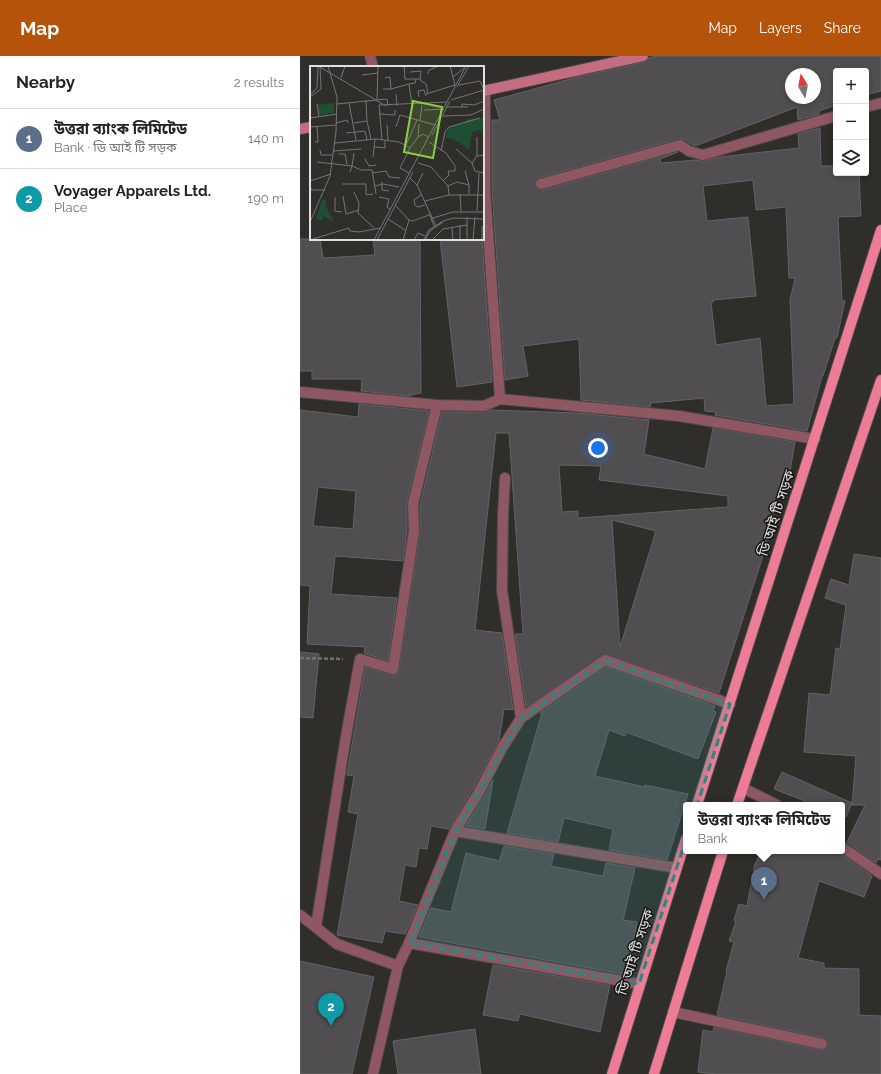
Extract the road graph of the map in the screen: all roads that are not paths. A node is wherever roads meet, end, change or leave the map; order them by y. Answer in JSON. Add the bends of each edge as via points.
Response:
{"nodes":[{"id":1,"x":370,"y":56,"type":"edge"},
{"id":2,"x":643,"y":56,"type":"edge"},
{"id":3,"x":373,"y":66,"type":"edge"},
{"id":4,"x":484,"y":91,"type":"edge"},
{"id":5,"x":881,"y":103,"type":"edge"},
{"id":6,"x":869,"y":106,"type":"edge"},
{"id":7,"x":833,"y":117,"type":"edge"},
{"id":8,"x":310,"y":127,"type":"edge"},
{"id":9,"x":300,"y":129,"type":"edge"},
{"id":10,"x":540,"y":184,"type":"dead end"},
{"id":11,"x":881,"y":230,"type":"edge"},
{"id":12,"x":881,"y":380,"type":"edge"},
{"id":13,"x":300,"y":392,"type":"edge"},
{"id":14,"x":500,"y":399,"type":"junction"},
{"id":15,"x":437,"y":405,"type":"junction"},
{"id":16,"x":815,"y":439,"type":"junction"},
{"id":17,"x":506,"y":478,"type":"dead end"},
{"id":18,"x":730,"y":704,"type":"junction"},
{"id":19,"x":521,"y":718,"type":"junction"},
{"id":20,"x":743,"y":788,"type":"junction"},
{"id":21,"x":698,"y":802,"type":"edge"},
{"id":22,"x":738,"y":802,"type":"edge"},
{"id":23,"x":771,"y":802,"type":"edge"},
{"id":24,"x":455,"y":831,"type":"junction"},
{"id":25,"x":683,"y":849,"type":"edge"},
{"id":26,"x":845,"y":849,"type":"edge"},
{"id":27,"x":722,"y":854,"type":"edge"},
{"id":28,"x":677,"y":868,"type":"junction"},
{"id":29,"x":881,"y":874,"type":"edge"},
{"id":30,"x":300,"y":915,"type":"edge"},
{"id":31,"x":316,"y":927,"type":"junction"},
{"id":32,"x":409,"y":943,"type":"junction"},
{"id":33,"x":398,"y":966,"type":"junction"},
{"id":34,"x":639,"y":984,"type":"junction"},
{"id":35,"x":673,"y":1012,"type":"junction"},
{"id":36,"x":822,"y":1044,"type":"dead end"},
{"id":37,"x":373,"y":1074,"type":"edge"},
{"id":38,"x":612,"y":1074,"type":"edge"},
{"id":39,"x":654,"y":1074,"type":"edge"}],
"edges":[{"from":1,"to":3,"type":"street"},
{"from":2,"to":4,"type":"street"},
{"from":4,"to":14,"type":"street","via":[[486,190]]},
{"from":5,"to":6,"type":"street"},
{"from":7,"to":10,"type":"street","via":[[703,155],[680,145]]},
{"from":8,"to":9,"type":"street"},
{"from":11,"to":16,"type":"main road","name":"ডি আই টি সড়ক"},
{"from":12,"to":20,"type":"main road"},
{"from":13,"to":15,"type":"street"},
{"from":14,"to":15,"type":"street","via":[[484,406]]},
{"from":14,"to":16,"type":"street","via":[[679,416]]},
{"from":15,"to":31,"type":"street","via":[[413,504],[414,531],[393,668],[360,659]]},
{"from":16,"to":18,"type":"main road","name":"ডি আই টি সড়ক"},
{"from":17,"to":19,"type":"street","via":[[502,590]]},
{"from":18,"to":19,"type":"street","via":[[605,660]]},
{"from":18,"to":21,"type":"main road","name":"ডি আই টি সড়ক"},
{"from":19,"to":24,"type":"street"},
{"from":20,"to":22,"type":"main road"},
{"from":20,"to":23,"type":"street"},
{"from":24,"to":28,"type":"street"},
{"from":24,"to":32,"type":"street"},
{"from":25,"to":28,"type":"main road","name":"ডি আই টি সড়ক"},
{"from":26,"to":29,"type":"street"},
{"from":27,"to":35,"type":"main road"},
{"from":28,"to":34,"type":"main road","name":"ডি আই টি সড়ক"},
{"from":30,"to":31,"type":"street"},
{"from":31,"to":33,"type":"street","via":[[337,944]]},
{"from":32,"to":33,"type":"street"},
{"from":32,"to":34,"type":"street"},
{"from":33,"to":37,"type":"street"},
{"from":34,"to":38,"type":"main road","name":"ডি আই টি সড়ক"},
{"from":35,"to":36,"type":"street"},
{"from":35,"to":39,"type":"main road"}]}
